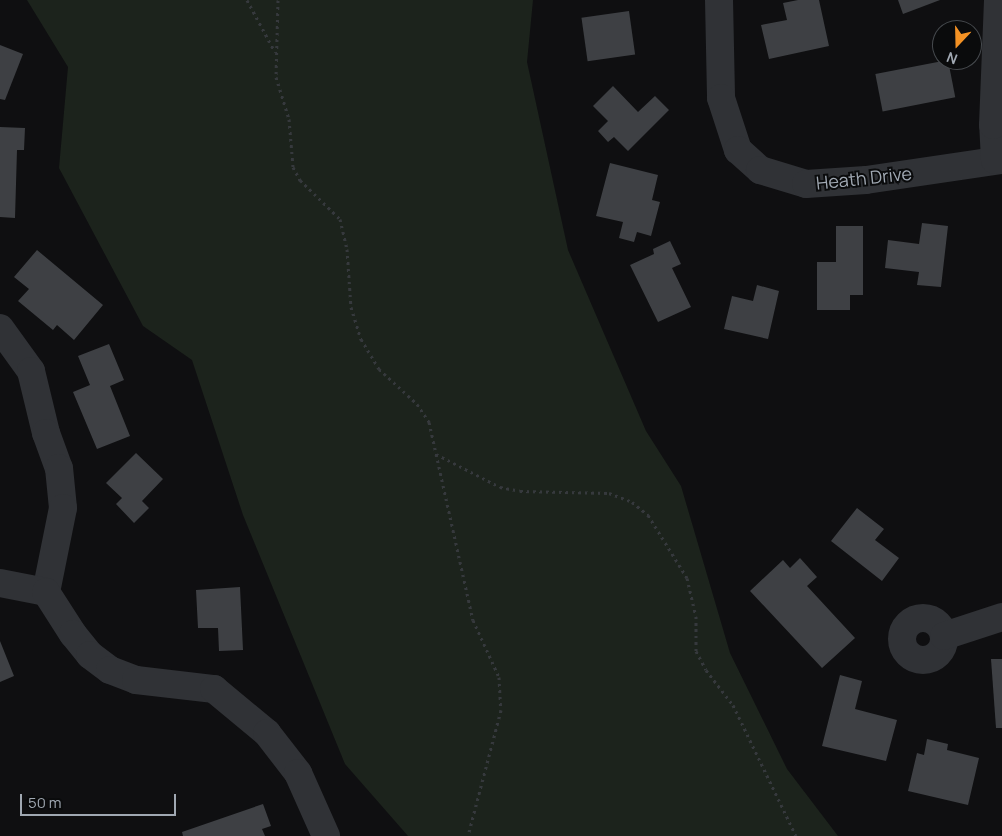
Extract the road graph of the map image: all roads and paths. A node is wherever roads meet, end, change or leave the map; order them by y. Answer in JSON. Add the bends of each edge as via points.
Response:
{"nodes":[{"id":1,"x":247,"y":0,"type":"edge"},
{"id":2,"x":278,"y":0,"type":"edge"},
{"id":3,"x":720,"y":0,"type":"edge"},
{"id":4,"x":998,"y":0,"type":"edge"},
{"id":5,"x":275,"y":53,"type":"junction"},
{"id":6,"x":998,"y":160,"type":"edge"},
{"id":7,"x":0,"y":328,"type":"edge"},
{"id":8,"x":435,"y":453,"type":"junction"},
{"id":9,"x":0,"y":583,"type":"edge"},
{"id":10,"x":46,"y":592,"type":"junction"},
{"id":11,"x":1002,"y":617,"type":"edge"},
{"id":12,"x":944,"y":636,"type":"dead end"},
{"id":13,"x":326,"y":836,"type":"edge"},
{"id":14,"x":468,"y":836,"type":"edge"},
{"id":15,"x":796,"y":836,"type":"edge"}],
"edges":[{"from":1,"to":5,"type":"path"},
{"from":2,"to":5,"type":"path"},
{"from":3,"to":6,"type":"street","name":"Heath Drive","via":[[721,98],[738,150],[760,170],[806,184],[866,180]]},
{"from":4,"to":6,"type":"street","via":[[993,125]]},
{"from":5,"to":8,"type":"path","via":[[276,77],[289,119],[293,167],[300,180],[340,219],[347,249],[351,307],[361,339],[379,368],[417,404],[429,422]]},
{"from":7,"to":10,"type":"street","via":[[31,371],[46,433],[59,468],[62,508]]},
{"from":8,"to":14,"type":"path","via":[[473,620],[499,677],[502,693]]},
{"from":8,"to":15,"type":"path","via":[[500,487],[609,493],[632,502],[648,516],[688,578],[696,616],[696,651],[733,705]]},
{"from":9,"to":10,"type":"street"},
{"from":10,"to":13,"type":"street","via":[[90,655],[110,670],[136,680],[214,690],[266,733],[298,773]]},
{"from":11,"to":12,"type":"street"}]}
